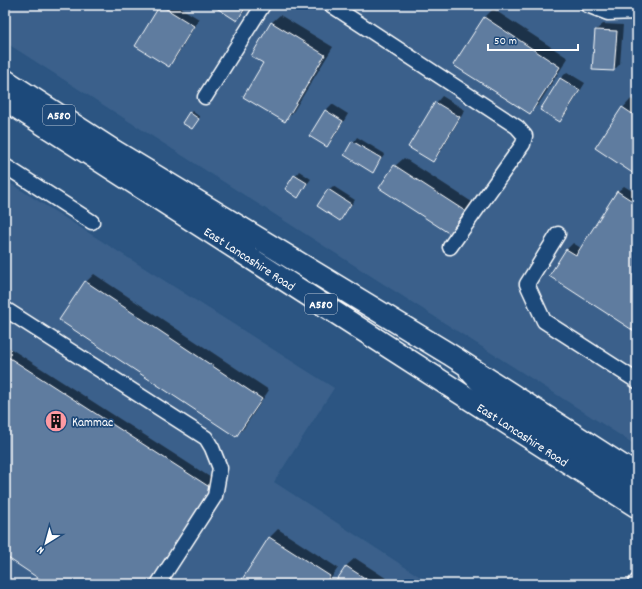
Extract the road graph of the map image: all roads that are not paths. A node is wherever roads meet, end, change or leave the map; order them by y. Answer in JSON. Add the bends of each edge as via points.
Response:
{"nodes":[{"id":1,"x":263,"y":5,"type":"edge"},
{"id":2,"x":331,"y":5,"type":"edge"},
{"id":3,"x":587,"y":5,"type":"edge"},
{"id":4,"x":637,"y":12,"type":"edge"},
{"id":5,"x":5,"y":80,"type":"edge"},
{"id":6,"x":205,"y":97,"type":"dead end"},
{"id":7,"x":5,"y":100,"type":"edge"},
{"id":8,"x":5,"y":166,"type":"edge"},
{"id":9,"x":92,"y":222,"type":"dead end"},
{"id":10,"x":558,"y":234,"type":"dead end"},
{"id":11,"x":450,"y":247,"type":"dead end"},
{"id":12,"x":5,"y":309,"type":"edge"},
{"id":13,"x":449,"y":354,"type":"junction"},
{"id":14,"x":637,"y":381,"type":"edge"},
{"id":15,"x":637,"y":475,"type":"edge"},
{"id":16,"x":637,"y":490,"type":"edge"},
{"id":17,"x":637,"y":507,"type":"edge"},
{"id":18,"x":637,"y":581,"type":"edge"},
{"id":19,"x":158,"y":584,"type":"edge"},
{"id":20,"x":635,"y":584,"type":"edge"}],
"edges":[{"from":1,"to":6,"type":"street"},
{"from":2,"to":11,"type":"street","via":[[517,127],[525,136],[523,144]]},
{"from":3,"to":4,"type":"street","via":[[608,13]]},
{"from":5,"to":13,"type":"highway","name":"East Lancashire Road","number":"A580","via":[[113,150]]},
{"from":7,"to":17,"type":"highway","name":"East Lancashire Road","number":"A580"},
{"from":8,"to":9,"type":"street"},
{"from":10,"to":14,"type":"street","via":[[528,284],[544,321]]},
{"from":12,"to":19,"type":"street","via":[[206,438],[212,448],[220,468],[215,496]]},
{"from":13,"to":15,"type":"highway","name":"East Lancashire Road","number":"A580"},
{"from":13,"to":16,"type":"street","via":[[483,390]]},
{"from":18,"to":20,"type":"street"}]}
